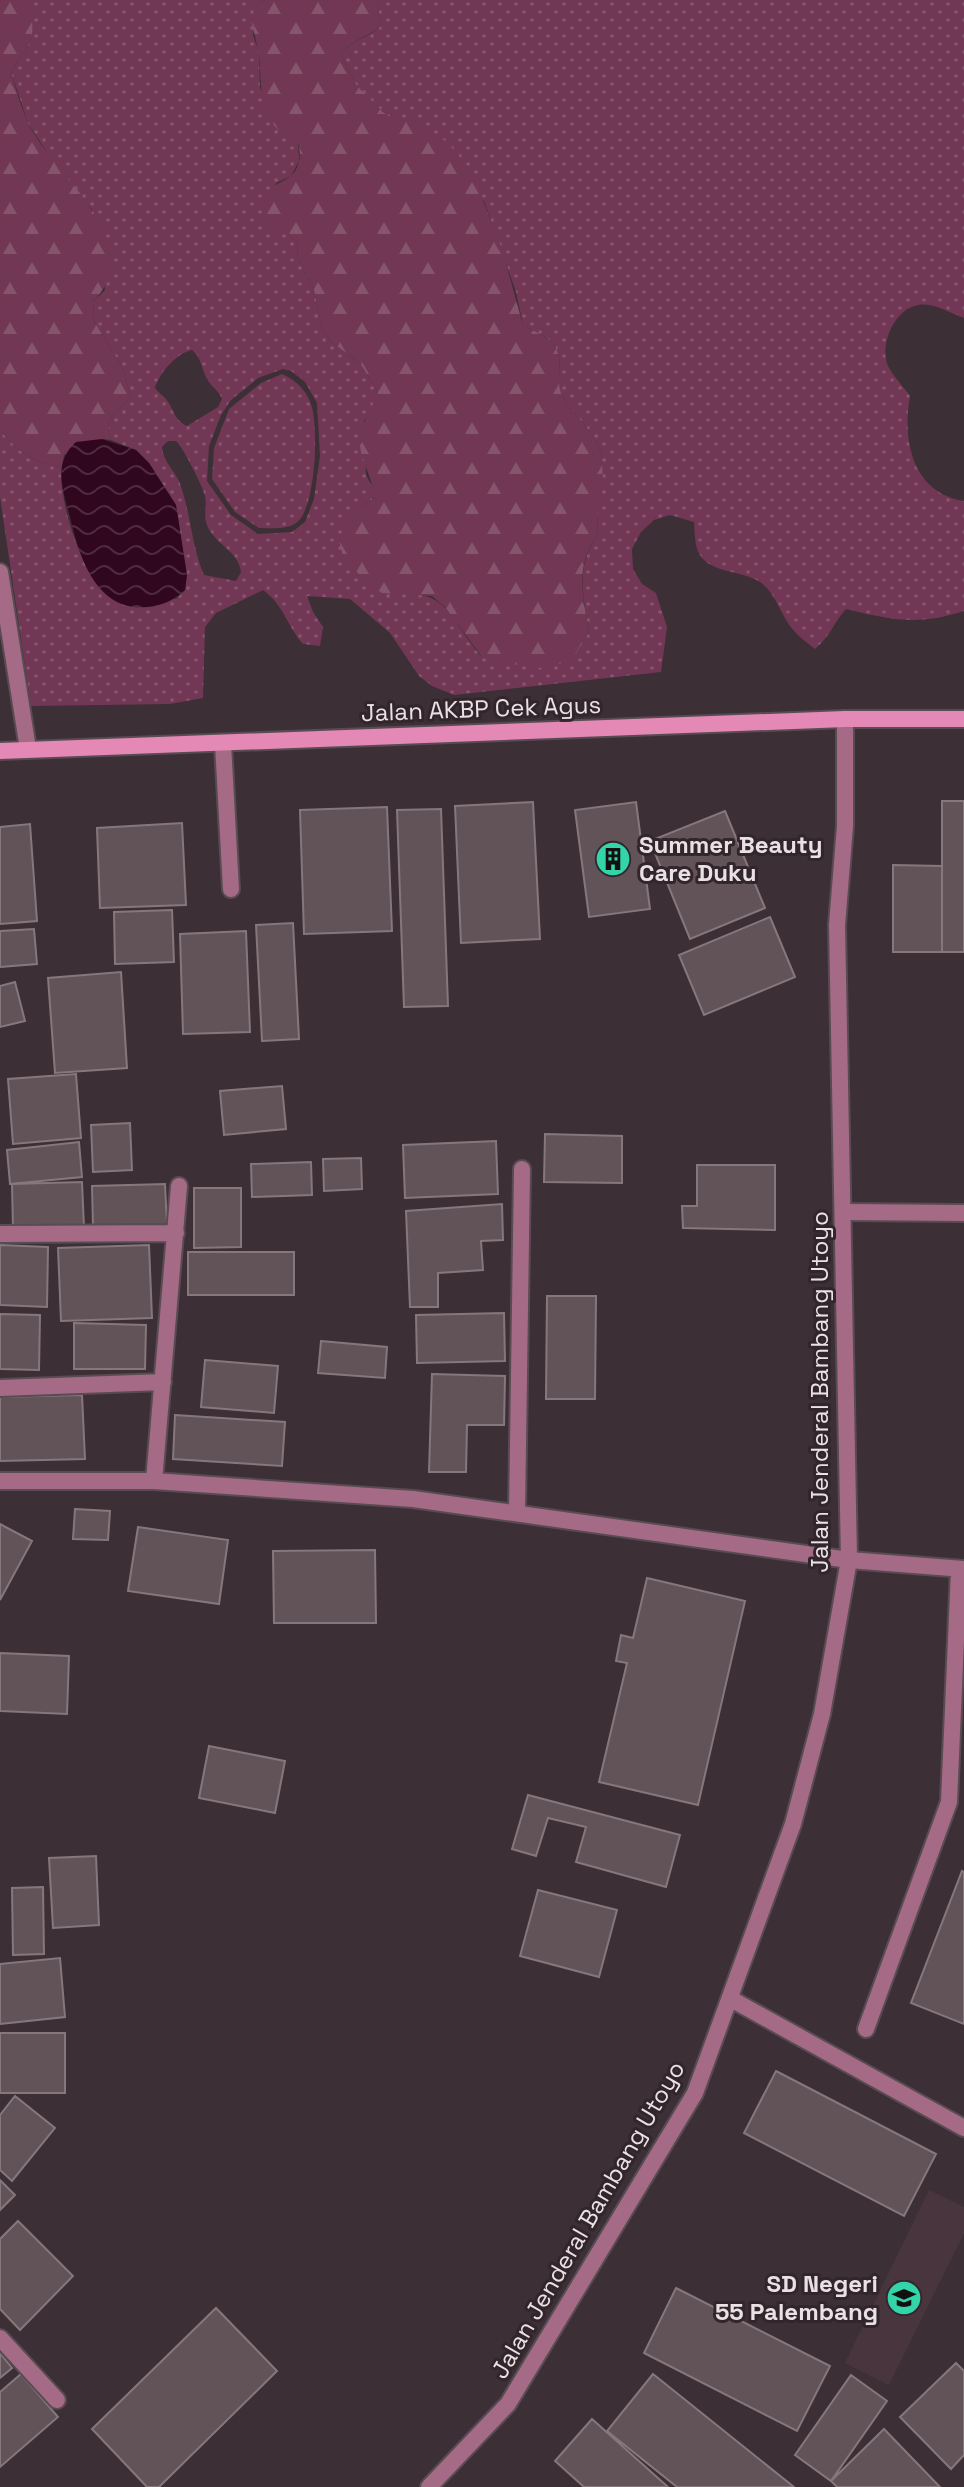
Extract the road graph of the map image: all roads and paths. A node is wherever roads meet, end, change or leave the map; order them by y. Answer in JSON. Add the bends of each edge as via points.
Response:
{"nodes":[{"id":1,"x":0,"y":572,"type":"edge"},
{"id":2,"x":845,"y":719,"type":"junction"},
{"id":3,"x":964,"y":719,"type":"edge"},
{"id":4,"x":223,"y":744,"type":"junction"},
{"id":5,"x":28,"y":749,"type":"junction"},
{"id":6,"x":0,"y":751,"type":"edge"},
{"id":7,"x":231,"y":889,"type":"dead end"},
{"id":8,"x":522,"y":1169,"type":"dead end"},
{"id":9,"x":179,"y":1186,"type":"dead end"},
{"id":10,"x":843,"y":1212,"type":"junction"},
{"id":11,"x":964,"y":1213,"type":"edge"},
{"id":12,"x":176,"y":1233,"type":"junction"},
{"id":13,"x":0,"y":1234,"type":"edge"},
{"id":14,"x":163,"y":1382,"type":"junction"},
{"id":15,"x":0,"y":1388,"type":"edge"},
{"id":16,"x":0,"y":1481,"type":"edge"},
{"id":17,"x":154,"y":1481,"type":"junction"},
{"id":18,"x":517,"y":1513,"type":"junction"},
{"id":19,"x":849,"y":1560,"type":"junction"},
{"id":20,"x":961,"y":1570,"type":"edge"},
{"id":21,"x":956,"y":1803,"type":"edge"},
{"id":22,"x":731,"y":1999,"type":"junction"},
{"id":23,"x":866,"y":2029,"type":"dead end"},
{"id":24,"x":964,"y":2128,"type":"edge"},
{"id":25,"x":0,"y":2338,"type":"edge"},
{"id":26,"x":57,"y":2400,"type":"dead end"},
{"id":27,"x":429,"y":2487,"type":"edge"}],
"edges":[{"from":1,"to":5,"type":"street"},
{"from":2,"to":3,"type":"main road","name":"Jalan AKBP Cek Agus"},
{"from":2,"to":4,"type":"main road","name":"Jalan AKBP Cek Agus"},
{"from":2,"to":10,"type":"street","name":"Jalan Jenderal Bambang Utoyo","via":[[845,826],[837,925]]},
{"from":4,"to":5,"type":"main road","name":"Jalan AKBP Cek Agus"},
{"from":4,"to":7,"type":"street"},
{"from":5,"to":6,"type":"main road","name":"Jalan AKBP Cek Agus"},
{"from":8,"to":18,"type":"street"},
{"from":9,"to":12,"type":"street"},
{"from":10,"to":11,"type":"street"},
{"from":10,"to":19,"type":"street","name":"Jalan Jenderal Bambang Utoyo"},
{"from":12,"to":13,"type":"street"},
{"from":12,"to":14,"type":"street"},
{"from":14,"to":15,"type":"street"},
{"from":14,"to":17,"type":"street"},
{"from":16,"to":17,"type":"street"},
{"from":17,"to":18,"type":"street","via":[[413,1499]]},
{"from":18,"to":19,"type":"street"},
{"from":19,"to":20,"type":"street"},
{"from":19,"to":22,"type":"street","name":"Jalan Jenderal Bambang Utoyo","via":[[822,1714],[793,1824]]},
{"from":20,"to":21,"type":"street"},
{"from":21,"to":23,"type":"street"},
{"from":22,"to":24,"type":"street"},
{"from":22,"to":27,"type":"street","name":"Jalan Jenderal Bambang Utoyo","via":[[695,2093],[508,2404]]},
{"from":25,"to":26,"type":"street"}]}
